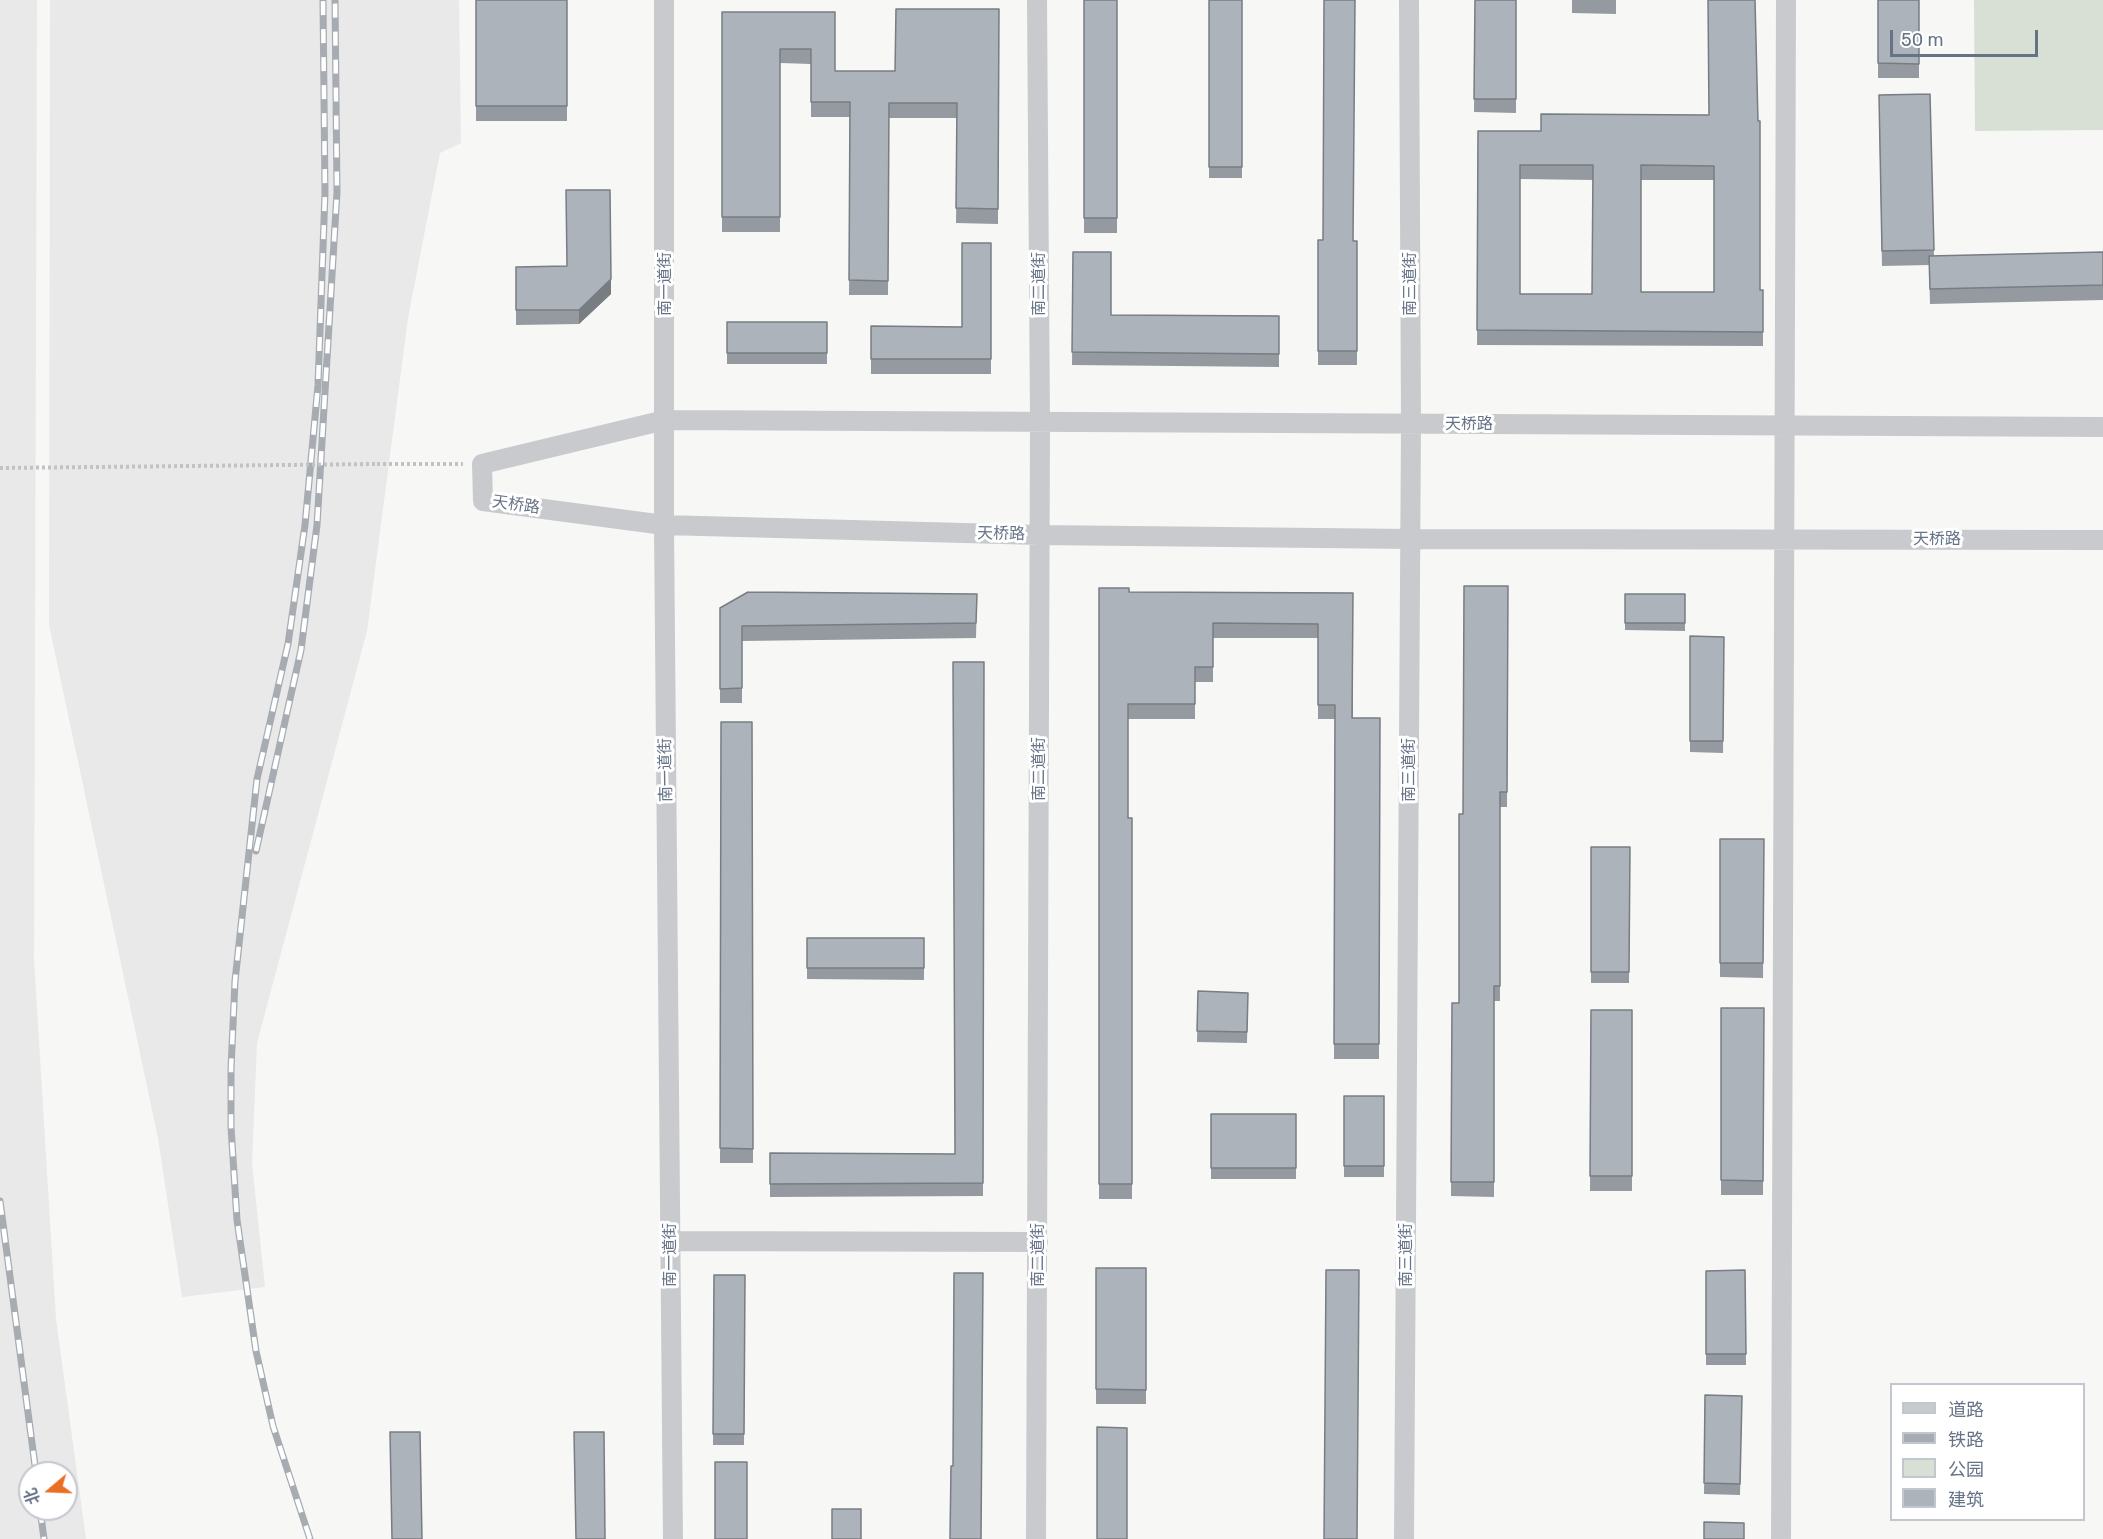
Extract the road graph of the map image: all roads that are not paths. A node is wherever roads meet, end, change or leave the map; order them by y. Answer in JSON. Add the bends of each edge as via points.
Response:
{"nodes":[{"id":1,"x":664,"y":0,"type":"edge"},
{"id":2,"x":1037,"y":0,"type":"edge"},
{"id":3,"x":1409,"y":0,"type":"edge"},
{"id":4,"x":1786,"y":0,"type":"edge"},
{"id":5,"x":665,"y":420,"type":"junction"},
{"id":6,"x":1040,"y":423,"type":"junction"},
{"id":7,"x":1411,"y":424,"type":"junction"},
{"id":8,"x":1785,"y":425,"type":"junction"},
{"id":9,"x":2103,"y":427,"type":"edge"},
{"id":10,"x":664,"y":525,"type":"junction"},
{"id":11,"x":1040,"y":535,"type":"junction"},
{"id":12,"x":1785,"y":538,"type":"junction"},
{"id":13,"x":1411,"y":539,"type":"junction"},
{"id":14,"x":2103,"y":540,"type":"edge"},
{"id":15,"x":670,"y":1240,"type":"junction"},
{"id":16,"x":1038,"y":1242,"type":"junction"},
{"id":17,"x":673,"y":1539,"type":"edge"},
{"id":18,"x":1036,"y":1539,"type":"edge"},
{"id":19,"x":1404,"y":1539,"type":"edge"},
{"id":20,"x":1781,"y":1539,"type":"edge"}],
"edges":[{"from":1,"to":5,"type":"street","name":"南一道街"},
{"from":2,"to":6,"type":"street","name":"南二道街"},
{"from":3,"to":7,"type":"street","name":"南三道街"},
{"from":4,"to":8,"type":"street"},
{"from":5,"to":6,"type":"street","name":"天桥路"},
{"from":5,"to":10,"type":"street","name":"南一道街"},
{"from":5,"to":10,"type":"street","name":"天桥路","via":[[482,464],[483,501]]},
{"from":6,"to":7,"type":"street","name":"天桥路"},
{"from":6,"to":11,"type":"street","name":"南二道街"},
{"from":7,"to":8,"type":"street","name":"天桥路"},
{"from":7,"to":13,"type":"street","name":"南三道街"},
{"from":8,"to":9,"type":"street","name":"天桥路"},
{"from":8,"to":12,"type":"street"},
{"from":10,"to":11,"type":"street","name":"天桥路"},
{"from":10,"to":15,"type":"street","name":"南一道街"},
{"from":11,"to":13,"type":"street","name":"天桥路"},
{"from":11,"to":16,"type":"street","name":"南二道街"},
{"from":12,"to":13,"type":"street","name":"天桥路"},
{"from":12,"to":14,"type":"street","name":"天桥路"},
{"from":12,"to":20,"type":"street"},
{"from":13,"to":19,"type":"street","name":"南三道街"},
{"from":15,"to":16,"type":"street"},
{"from":15,"to":17,"type":"street","name":"南一道街"},
{"from":16,"to":18,"type":"street","name":"南二道街"}]}
